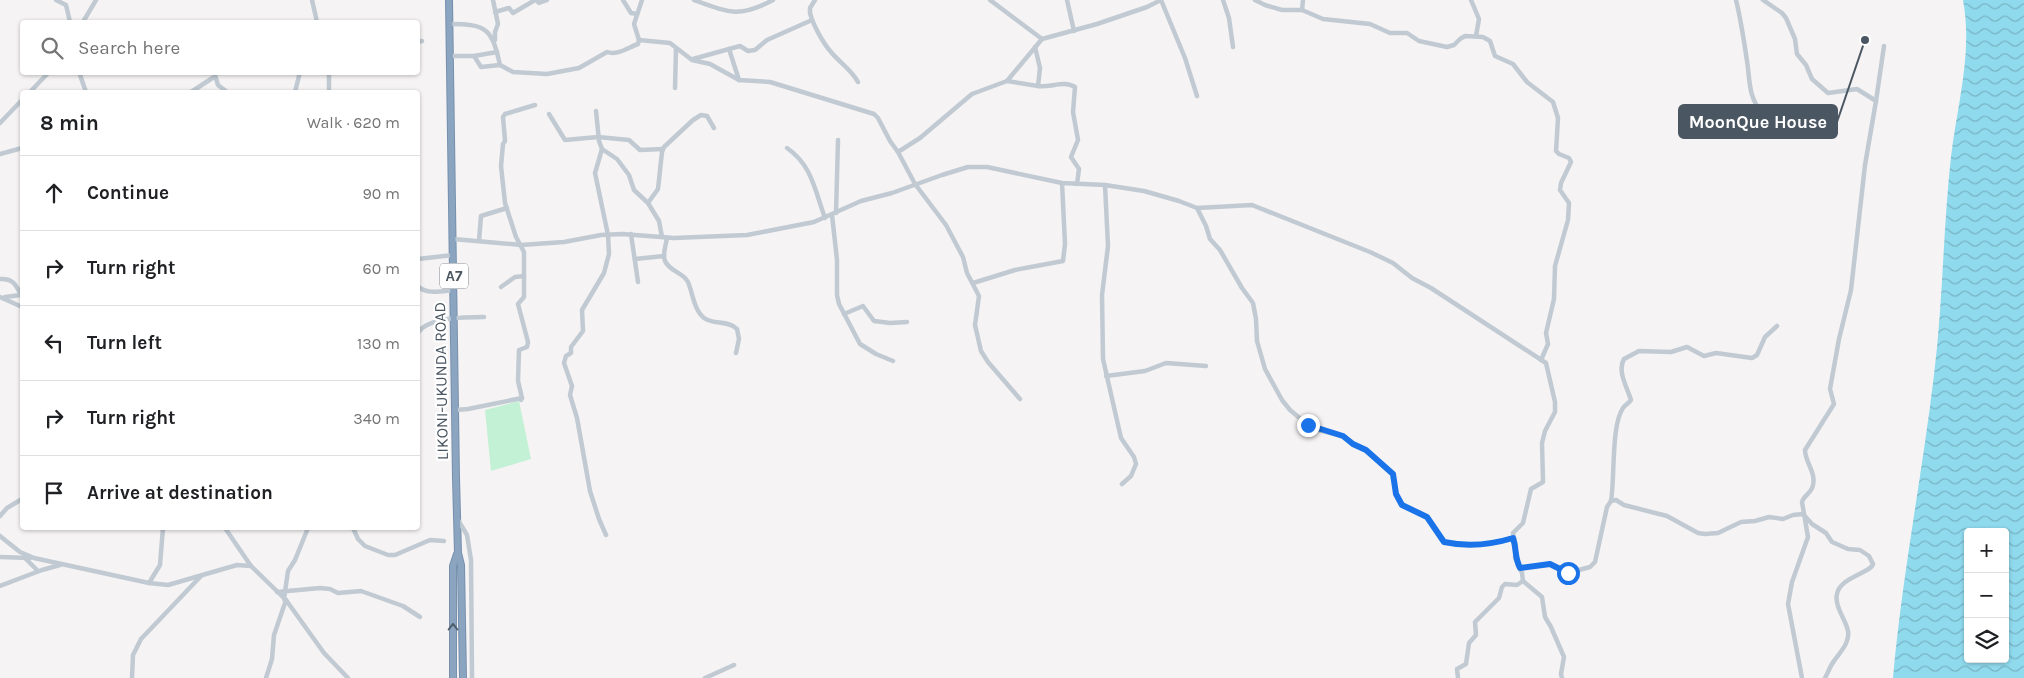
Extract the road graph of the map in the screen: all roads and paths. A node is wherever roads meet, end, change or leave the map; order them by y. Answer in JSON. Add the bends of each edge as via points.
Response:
{"nodes":[{"id":1,"x":56,"y":0,"type":"edge"},
{"id":2,"x":96,"y":0,"type":"edge"},
{"id":3,"x":312,"y":0,"type":"edge"},
{"id":4,"x":449,"y":0,"type":"edge"},
{"id":5,"x":493,"y":0,"type":"edge"},
{"id":6,"x":535,"y":0,"type":"edge"},
{"id":7,"x":547,"y":0,"type":"edge"},
{"id":8,"x":622,"y":0,"type":"edge"},
{"id":9,"x":642,"y":0,"type":"edge"},
{"id":10,"x":694,"y":0,"type":"edge"},
{"id":11,"x":773,"y":0,"type":"edge"},
{"id":12,"x":814,"y":0,"type":"edge"},
{"id":13,"x":990,"y":0,"type":"edge"},
{"id":14,"x":1067,"y":0,"type":"edge"},
{"id":15,"x":1145,"y":0,"type":"edge"},
{"id":16,"x":1161,"y":0,"type":"edge"},
{"id":17,"x":1223,"y":0,"type":"edge"},
{"id":18,"x":1255,"y":0,"type":"edge"},
{"id":19,"x":1302,"y":0,"type":"edge"},
{"id":20,"x":1471,"y":0,"type":"edge"},
{"id":21,"x":1736,"y":0,"type":"edge"},
{"id":22,"x":1763,"y":0,"type":"edge"},
{"id":23,"x":1147,"y":7,"type":"junction"},
{"id":24,"x":1302,"y":10,"type":"junction"},
{"id":25,"x":495,"y":12,"type":"junction"},
{"id":26,"x":636,"y":14,"type":"junction"},
{"id":27,"x":70,"y":20,"type":"edge"},
{"id":28,"x":84,"y":20,"type":"edge"},
{"id":29,"x":317,"y":20,"type":"edge"},
{"id":30,"x":812,"y":20,"type":"junction"},
{"id":31,"x":450,"y":24,"type":"junction"},
{"id":32,"x":1074,"y":31,"type":"junction"},
{"id":33,"x":1476,"y":36,"type":"junction"},
{"id":34,"x":639,"y":40,"type":"junction"},
{"id":35,"x":1042,"y":40,"type":"junction"},
{"id":36,"x":495,"y":44,"type":"junction"},
{"id":37,"x":1884,"y":46,"type":"dead end"},
{"id":38,"x":1035,"y":47,"type":"junction"},
{"id":39,"x":1233,"y":47,"type":"dead end"},
{"id":40,"x":676,"y":49,"type":"junction"},
{"id":41,"x":729,"y":49,"type":"junction"},
{"id":42,"x":497,"y":52,"type":"junction"},
{"id":43,"x":451,"y":56,"type":"junction"},
{"id":44,"x":474,"y":56,"type":"junction"},
{"id":45,"x":692,"y":60,"type":"junction"},
{"id":46,"x":500,"y":65,"type":"junction"},
{"id":47,"x":45,"y":75,"type":"edge"},
{"id":48,"x":80,"y":75,"type":"edge"},
{"id":49,"x":214,"y":75,"type":"edge"},
{"id":50,"x":299,"y":75,"type":"edge"},
{"id":51,"x":329,"y":75,"type":"edge"},
{"id":52,"x":739,"y":80,"type":"junction"},
{"id":53,"x":1007,"y":80,"type":"junction"},
{"id":54,"x":858,"y":82,"type":"dead end"},
{"id":55,"x":1038,"y":86,"type":"junction"},
{"id":56,"x":675,"y":88,"type":"dead end"},
{"id":57,"x":32,"y":90,"type":"edge"},
{"id":58,"x":85,"y":90,"type":"edge"},
{"id":59,"x":194,"y":90,"type":"edge"},
{"id":60,"x":224,"y":90,"type":"edge"},
{"id":61,"x":296,"y":90,"type":"edge"},
{"id":62,"x":330,"y":90,"type":"edge"},
{"id":63,"x":1197,"y":96,"type":"dead end"},
{"id":64,"x":1876,"y":101,"type":"junction"},
{"id":65,"x":20,"y":102,"type":"edge"},
{"id":66,"x":535,"y":105,"type":"dead end"},
{"id":67,"x":596,"y":111,"type":"dead end"},
{"id":68,"x":1762,"y":112,"type":"dead end"},
{"id":69,"x":549,"y":114,"type":"dead end"},
{"id":70,"x":0,"y":123,"type":"edge"},
{"id":71,"x":714,"y":128,"type":"dead end"},
{"id":72,"x":598,"y":137,"type":"junction"},
{"id":73,"x":838,"y":140,"type":"dead end"},
{"id":74,"x":20,"y":148,"type":"edge"},
{"id":75,"x":602,"y":148,"type":"junction"},
{"id":76,"x":787,"y":148,"type":"dead end"},
{"id":77,"x":663,"y":149,"type":"junction"},
{"id":78,"x":898,"y":152,"type":"junction"},
{"id":79,"x":0,"y":154,"type":"edge"},
{"id":80,"x":1062,"y":183,"type":"junction"},
{"id":81,"x":915,"y":184,"type":"junction"},
{"id":82,"x":1077,"y":184,"type":"junction"},
{"id":83,"x":1105,"y":185,"type":"junction"},
{"id":84,"x":648,"y":203,"type":"junction"},
{"id":85,"x":507,"y":208,"type":"junction"},
{"id":86,"x":1197,"y":208,"type":"junction"},
{"id":87,"x":834,"y":214,"type":"junction"},
{"id":88,"x":825,"y":218,"type":"junction"},
{"id":89,"x":632,"y":234,"type":"junction"},
{"id":90,"x":608,"y":235,"type":"junction"},
{"id":91,"x":664,"y":237,"type":"junction"},
{"id":92,"x":453,"y":239,"type":"junction"},
{"id":93,"x":479,"y":241,"type":"junction"},
{"id":94,"x":521,"y":245,"type":"junction"},
{"id":95,"x":454,"y":255,"type":"junction"},
{"id":96,"x":664,"y":256,"type":"junction"},
{"id":97,"x":636,"y":258,"type":"junction"},
{"id":98,"x":420,"y":259,"type":"edge"},
{"id":99,"x":524,"y":276,"type":"junction"},
{"id":100,"x":0,"y":279,"type":"edge"},
{"id":101,"x":638,"y":282,"type":"dead end"},
{"id":102,"x":20,"y":283,"type":"edge"},
{"id":103,"x":972,"y":283,"type":"junction"},
{"id":104,"x":17,"y":285,"type":"junction"},
{"id":105,"x":501,"y":287,"type":"dead end"},
{"id":106,"x":420,"y":289,"type":"edge"},
{"id":107,"x":454,"y":290,"type":"junction"},
{"id":108,"x":20,"y":292,"type":"edge"},
{"id":109,"x":20,"y":296,"type":"edge"},
{"id":110,"x":1,"y":297,"type":"edge"},
{"id":111,"x":20,"y":306,"type":"edge"},
{"id":112,"x":844,"y":314,"type":"junction"},
{"id":113,"x":455,"y":317,"type":"junction"},
{"id":114,"x":484,"y":317,"type":"dead end"},
{"id":115,"x":907,"y":322,"type":"dead end"},
{"id":116,"x":1777,"y":326,"type":"dead end"},
{"id":117,"x":420,"y":330,"type":"edge"},
{"id":118,"x":736,"y":353,"type":"dead end"},
{"id":119,"x":1541,"y":360,"type":"junction"},
{"id":120,"x":893,"y":361,"type":"dead end"},
{"id":121,"x":1206,"y":366,"type":"dead end"},
{"id":122,"x":1106,"y":376,"type":"junction"},
{"id":123,"x":1020,"y":399,"type":"dead end"},
{"id":124,"x":456,"y":410,"type":"junction"},
{"id":125,"x":1122,"y":484,"type":"dead end"},
{"id":126,"x":20,"y":500,"type":"edge"},
{"id":127,"x":1611,"y":501,"type":"junction"},
{"id":128,"x":1803,"y":514,"type":"junction"},
{"id":129,"x":0,"y":516,"type":"edge"},
{"id":130,"x":458,"y":520,"type":"junction"},
{"id":131,"x":163,"y":530,"type":"edge"},
{"id":132,"x":226,"y":530,"type":"edge"},
{"id":133,"x":307,"y":530,"type":"edge"},
{"id":134,"x":354,"y":530,"type":"edge"},
{"id":135,"x":606,"y":535,"type":"dead end"},
{"id":136,"x":0,"y":536,"type":"edge"},
{"id":137,"x":1513,"y":538,"type":"junction"},
{"id":138,"x":444,"y":540,"type":"dead end"},
{"id":139,"x":20,"y":552,"type":"junction"},
{"id":140,"x":240,"y":552,"type":"junction"},
{"id":141,"x":458,"y":553,"type":"junction"},
{"id":142,"x":0,"y":557,"type":"edge"},
{"id":143,"x":26,"y":558,"type":"junction"},
{"id":144,"x":34,"y":558,"type":"junction"},
{"id":145,"x":52,"y":562,"type":"junction"},
{"id":146,"x":62,"y":565,"type":"junction"},
{"id":147,"x":237,"y":565,"type":"junction"},
{"id":148,"x":251,"y":566,"type":"junction"},
{"id":149,"x":49,"y":568,"type":"junction"},
{"id":150,"x":1520,"y":568,"type":"junction"},
{"id":151,"x":38,"y":571,"type":"junction"},
{"id":152,"x":202,"y":575,"type":"junction"},
{"id":153,"x":1523,"y":580,"type":"junction"},
{"id":154,"x":149,"y":583,"type":"junction"},
{"id":155,"x":0,"y":586,"type":"edge"},
{"id":156,"x":285,"y":590,"type":"junction"},
{"id":157,"x":277,"y":592,"type":"junction"},
{"id":158,"x":285,"y":600,"type":"junction"},
{"id":159,"x":420,"y":617,"type":"dead end"},
{"id":160,"x":734,"y":664,"type":"dead end"},
{"id":161,"x":453,"y":677,"type":"edge"},
{"id":162,"x":463,"y":677,"type":"edge"},
{"id":163,"x":132,"y":678,"type":"edge"},
{"id":164,"x":266,"y":678,"type":"edge"},
{"id":165,"x":347,"y":678,"type":"edge"},
{"id":166,"x":472,"y":678,"type":"edge"},
{"id":167,"x":705,"y":678,"type":"edge"},
{"id":168,"x":1458,"y":678,"type":"edge"},
{"id":169,"x":1562,"y":678,"type":"edge"},
{"id":170,"x":1802,"y":678,"type":"edge"},
{"id":171,"x":1824,"y":678,"type":"edge"}],
"edges":[{"from":1,"to":27,"type":"street","via":[[66,5]]},
{"from":2,"to":28,"type":"street"},
{"from":3,"to":29,"type":"street"},
{"from":4,"to":31,"type":"highway","name":"LIKONI-UKUNDA ROAD","number":"A7"},
{"from":5,"to":25,"type":"street"},
{"from":6,"to":7,"type":"street","via":[[539,3]]},
{"from":6,"to":25,"type":"street","via":[[513,13],[509,8]]},
{"from":8,"to":26,"type":"street","via":[[631,13]]},
{"from":9,"to":26,"type":"street"},
{"from":10,"to":11,"type":"street","via":[[735,13]]},
{"from":12,"to":30,"type":"street","via":[[810,10]]},
{"from":13,"to":35,"type":"street"},
{"from":14,"to":32,"type":"street"},
{"from":15,"to":23,"type":"street"},
{"from":16,"to":23,"type":"street"},
{"from":16,"to":63,"type":"street","via":[[1186,58]]},
{"from":17,"to":39,"type":"street"},
{"from":18,"to":24,"type":"street","via":[[1282,10]]},
{"from":19,"to":24,"type":"street"},
{"from":20,"to":33,"type":"street","via":[[1479,19]]},
{"from":21,"to":68,"type":"street","via":[[1748,83]]},
{"from":22,"to":64,"type":"street","via":[[1786,18],[1795,51],[1816,83],[1828,93],[1859,90]]},
{"from":23,"to":32,"type":"street"},
{"from":24,"to":33,"type":"street","via":[[1323,19],[1370,24],[1390,33],[1407,33],[1419,42],[1447,48],[1462,38]]},
{"from":25,"to":36,"type":"street","via":[[498,24]]},
{"from":26,"to":34,"type":"street","via":[[634,24]]},
{"from":30,"to":41,"type":"street","via":[[767,40],[755,50],[748,51],[740,46]]},
{"from":30,"to":54,"type":"street","via":[[832,54]]},
{"from":31,"to":36,"type":"street","via":[[477,25],[491,35]]},
{"from":31,"to":43,"type":"highway","name":"LIKONI-UKUNDA ROAD","number":"A7"},
{"from":32,"to":35,"type":"street"},
{"from":33,"to":119,"type":"street","via":[[1488,39],[1495,56],[1513,64],[1527,82],[1554,102],[1558,118],[1556,151],[1571,162],[1561,183],[1561,193],[1569,202],[1568,220],[1554,266],[1554,299],[1546,333],[1548,344]]},
{"from":34,"to":40,"type":"street","via":[[670,43]]},
{"from":34,"to":46,"type":"street","via":[[638,44],[612,54],[608,52],[573,70],[547,74],[513,72]]},
{"from":35,"to":38,"type":"street"},
{"from":36,"to":42,"type":"street"},
{"from":37,"to":64,"type":"street"},
{"from":38,"to":53,"type":"street"},
{"from":38,"to":55,"type":"street","via":[[1040,68]]},
{"from":40,"to":45,"type":"street"},
{"from":40,"to":56,"type":"street"},
{"from":41,"to":45,"type":"street"},
{"from":41,"to":52,"type":"street"},
{"from":42,"to":44,"type":"street"},
{"from":42,"to":46,"type":"street"},
{"from":43,"to":44,"type":"street"},
{"from":43,"to":92,"type":"highway","name":"LIKONI-UKUNDA ROAD","number":"A7"},
{"from":44,"to":46,"type":"street","via":[[481,67]]},
{"from":45,"to":52,"type":"street","via":[[710,64]]},
{"from":47,"to":57,"type":"street"},
{"from":48,"to":58,"type":"street"},
{"from":49,"to":59,"type":"street"},
{"from":49,"to":60,"type":"street"},
{"from":50,"to":61,"type":"street"},
{"from":51,"to":62,"type":"street"},
{"from":52,"to":78,"type":"street","via":[[770,82],[874,114]]},
{"from":53,"to":55,"type":"street"},
{"from":53,"to":78,"type":"street","via":[[972,94]]},
{"from":55,"to":82,"type":"street","via":[[1069,84],[1075,87],[1073,112],[1078,140],[1071,158],[1079,169]]},
{"from":64,"to":128,"type":"street","via":[[1850,297],[1830,389],[1834,404],[1805,450],[1814,482],[1804,497]]},
{"from":65,"to":70,"type":"street"},
{"from":66,"to":85,"type":"street","via":[[503,117],[505,141],[501,169]]},
{"from":67,"to":72,"type":"street"},
{"from":69,"to":72,"type":"street","via":[[565,140]]},
{"from":71,"to":77,"type":"street","via":[[707,116],[701,115]]},
{"from":72,"to":75,"type":"street"},
{"from":72,"to":77,"type":"street","via":[[629,140],[640,150]]},
{"from":73,"to":87,"type":"street"},
{"from":74,"to":79,"type":"street"},
{"from":75,"to":84,"type":"street","via":[[618,161],[629,175],[634,190]]},
{"from":75,"to":90,"type":"street","via":[[595,173]]},
{"from":76,"to":88,"type":"street","via":[[807,168]]},
{"from":77,"to":84,"type":"street","via":[[658,189]]},
{"from":78,"to":81,"type":"street"},
{"from":80,"to":81,"type":"street","via":[[976,166]]},
{"from":80,"to":82,"type":"street"},
{"from":80,"to":103,"type":"street","via":[[1064,261],[1015,270]]},
{"from":81,"to":87,"type":"street","via":[[892,194],[861,201]]},
{"from":81,"to":103,"type":"street","via":[[946,225]]},
{"from":82,"to":83,"type":"street"},
{"from":83,"to":86,"type":"street","via":[[1151,192]]},
{"from":83,"to":122,"type":"street","via":[[1108,246],[1102,303],[1102,350]]},
{"from":84,"to":91,"type":"street"},
{"from":85,"to":93,"type":"street","via":[[481,216]]},
{"from":85,"to":94,"type":"street"},
{"from":86,"to":119,"type":"street","via":[[1252,204],[1370,252]]},
{"from":86,"to":137,"type":"street","via":[[1210,239],[1253,303],[1257,341],[1267,375],[1290,410],[1308,425],[1343,436],[1366,450],[1393,474],[1396,494],[1402,505],[1427,517],[1444,542],[1487,546]]},
{"from":87,"to":88,"type":"street"},
{"from":87,"to":112,"type":"street","via":[[837,295]]},
{"from":88,"to":91,"type":"street","via":[[747,235]]},
{"from":89,"to":90,"type":"street"},
{"from":89,"to":91,"type":"street"},
{"from":89,"to":97,"type":"street"},
{"from":90,"to":94,"type":"street"},
{"from":90,"to":135,"type":"street","via":[[605,269],[582,310],[583,331],[570,347],[571,353],[564,363],[572,386],[570,394],[590,491]]},
{"from":91,"to":96,"type":"street"},
{"from":92,"to":93,"type":"street"},
{"from":92,"to":95,"type":"highway","name":"LIKONI-UKUNDA ROAD","number":"A7"},
{"from":93,"to":94,"type":"street"},
{"from":94,"to":99,"type":"street"},
{"from":95,"to":98,"type":"street"},
{"from":95,"to":107,"type":"highway","name":"LIKONI-UKUNDA ROAD","number":"A7"},
{"from":96,"to":97,"type":"street"},
{"from":96,"to":118,"type":"street","via":[[670,268],[688,281],[703,317],[738,329]]},
{"from":97,"to":101,"type":"street"},
{"from":99,"to":105,"type":"street","via":[[515,277]]},
{"from":99,"to":124,"type":"street","via":[[524,297],[518,304],[528,342],[527,347],[519,350],[518,381],[522,398]]},
{"from":100,"to":104,"type":"street","via":[[9,279]]},
{"from":102,"to":104,"type":"street"},
{"from":103,"to":123,"type":"street","via":[[978,296],[975,325],[981,351]]},
{"from":104,"to":108,"type":"street"},
{"from":106,"to":107,"type":"street","via":[[429,292]]},
{"from":107,"to":113,"type":"highway","name":"LIKONI-UKUNDA ROAD","number":"A7"},
{"from":109,"to":110,"type":"street"},
{"from":110,"to":111,"type":"street"},
{"from":112,"to":115,"type":"street","via":[[863,306],[874,321]]},
{"from":112,"to":120,"type":"street","via":[[860,344]]},
{"from":113,"to":114,"type":"street"},
{"from":113,"to":117,"type":"street"},
{"from":113,"to":124,"type":"highway","name":"LIKONI-UKUNDA ROAD","number":"A7"},
{"from":116,"to":127,"type":"street","via":[[1764,337],[1757,355],[1752,358],[1716,353],[1704,356],[1687,347],[1671,352],[1638,351],[1624,359],[1622,375],[1631,400],[1622,410],[1614,440]]},
{"from":119,"to":137,"type":"street","via":[[1548,369],[1555,412],[1542,444],[1543,482],[1531,489],[1523,522],[1513,533]]},
{"from":121,"to":122,"type":"street","via":[[1166,363],[1145,371]]},
{"from":122,"to":125,"type":"street","via":[[1122,438],[1136,464],[1131,476]]},
{"from":124,"to":130,"type":"highway","name":"LIKONI-UKUNDA ROAD","number":"A7"},
{"from":126,"to":129,"type":"street"},
{"from":127,"to":128,"type":"street","via":[[1667,516],[1706,534],[1718,533],[1741,522],[1769,517],[1784,519]]},
{"from":127,"to":150,"type":"street","via":[[1595,562],[1590,567],[1568,573],[1550,564]]},
{"from":128,"to":170,"type":"street","via":[[1807,542],[1792,582],[1788,604]]},
{"from":128,"to":171,"type":"street","via":[[1832,542],[1860,550],[1869,556],[1873,564],[1838,591],[1836,597],[1848,634],[1843,650]]},
{"from":130,"to":141,"type":"highway","name":"LIKONI-UKUNDA ROAD","number":"A7"},
{"from":130,"to":166,"type":"street","via":[[467,535],[472,560]]},
{"from":131,"to":154,"type":"street","via":[[160,565]]},
{"from":132,"to":140,"type":"street"},
{"from":133,"to":156,"type":"street","via":[[288,571]]},
{"from":134,"to":138,"type":"street","via":[[358,540],[366,546],[388,555],[430,540]]},
{"from":136,"to":139,"type":"street"},
{"from":137,"to":150,"type":"street","via":[[1516,546],[1514,558]]},
{"from":139,"to":143,"type":"street"},
{"from":139,"to":144,"type":"street"},
{"from":140,"to":147,"type":"street"},
{"from":140,"to":148,"type":"street"},
{"from":161,"to":141,"type":"highway","name":"LIKONI-UKUNDA ROAD","number":"A7","one_way":true,"via":[[453,566]]},
{"from":141,"to":162,"type":"highway","name":"LIKONI-UKUNDA ROAD","number":"A7","via":[[461,565]]},
{"from":142,"to":143,"type":"street"},
{"from":143,"to":144,"type":"street"},
{"from":143,"to":151,"type":"street"},
{"from":144,"to":145,"type":"street"},
{"from":145,"to":146,"type":"street"},
{"from":145,"to":149,"type":"street"},
{"from":146,"to":149,"type":"street"},
{"from":146,"to":154,"type":"street"},
{"from":147,"to":148,"type":"street"},
{"from":147,"to":152,"type":"street"},
{"from":148,"to":157,"type":"street"},
{"from":149,"to":151,"type":"street"},
{"from":150,"to":153,"type":"street"},
{"from":151,"to":155,"type":"street"},
{"from":152,"to":154,"type":"street","via":[[168,585]]},
{"from":152,"to":163,"type":"street","via":[[141,639],[132,655]]},
{"from":153,"to":168,"type":"street","via":[[1517,585],[1505,584],[1499,598],[1475,622],[1476,635],[1469,643],[1466,664],[1457,669]]},
{"from":153,"to":169,"type":"street","via":[[1542,597],[1545,617],[1564,657]]},
{"from":156,"to":157,"type":"street"},
{"from":156,"to":158,"type":"street"},
{"from":156,"to":159,"type":"street","via":[[361,591],[403,606]]},
{"from":157,"to":158,"type":"street"},
{"from":158,"to":164,"type":"street"},
{"from":158,"to":165,"type":"street"},
{"from":160,"to":167,"type":"street"}]}
